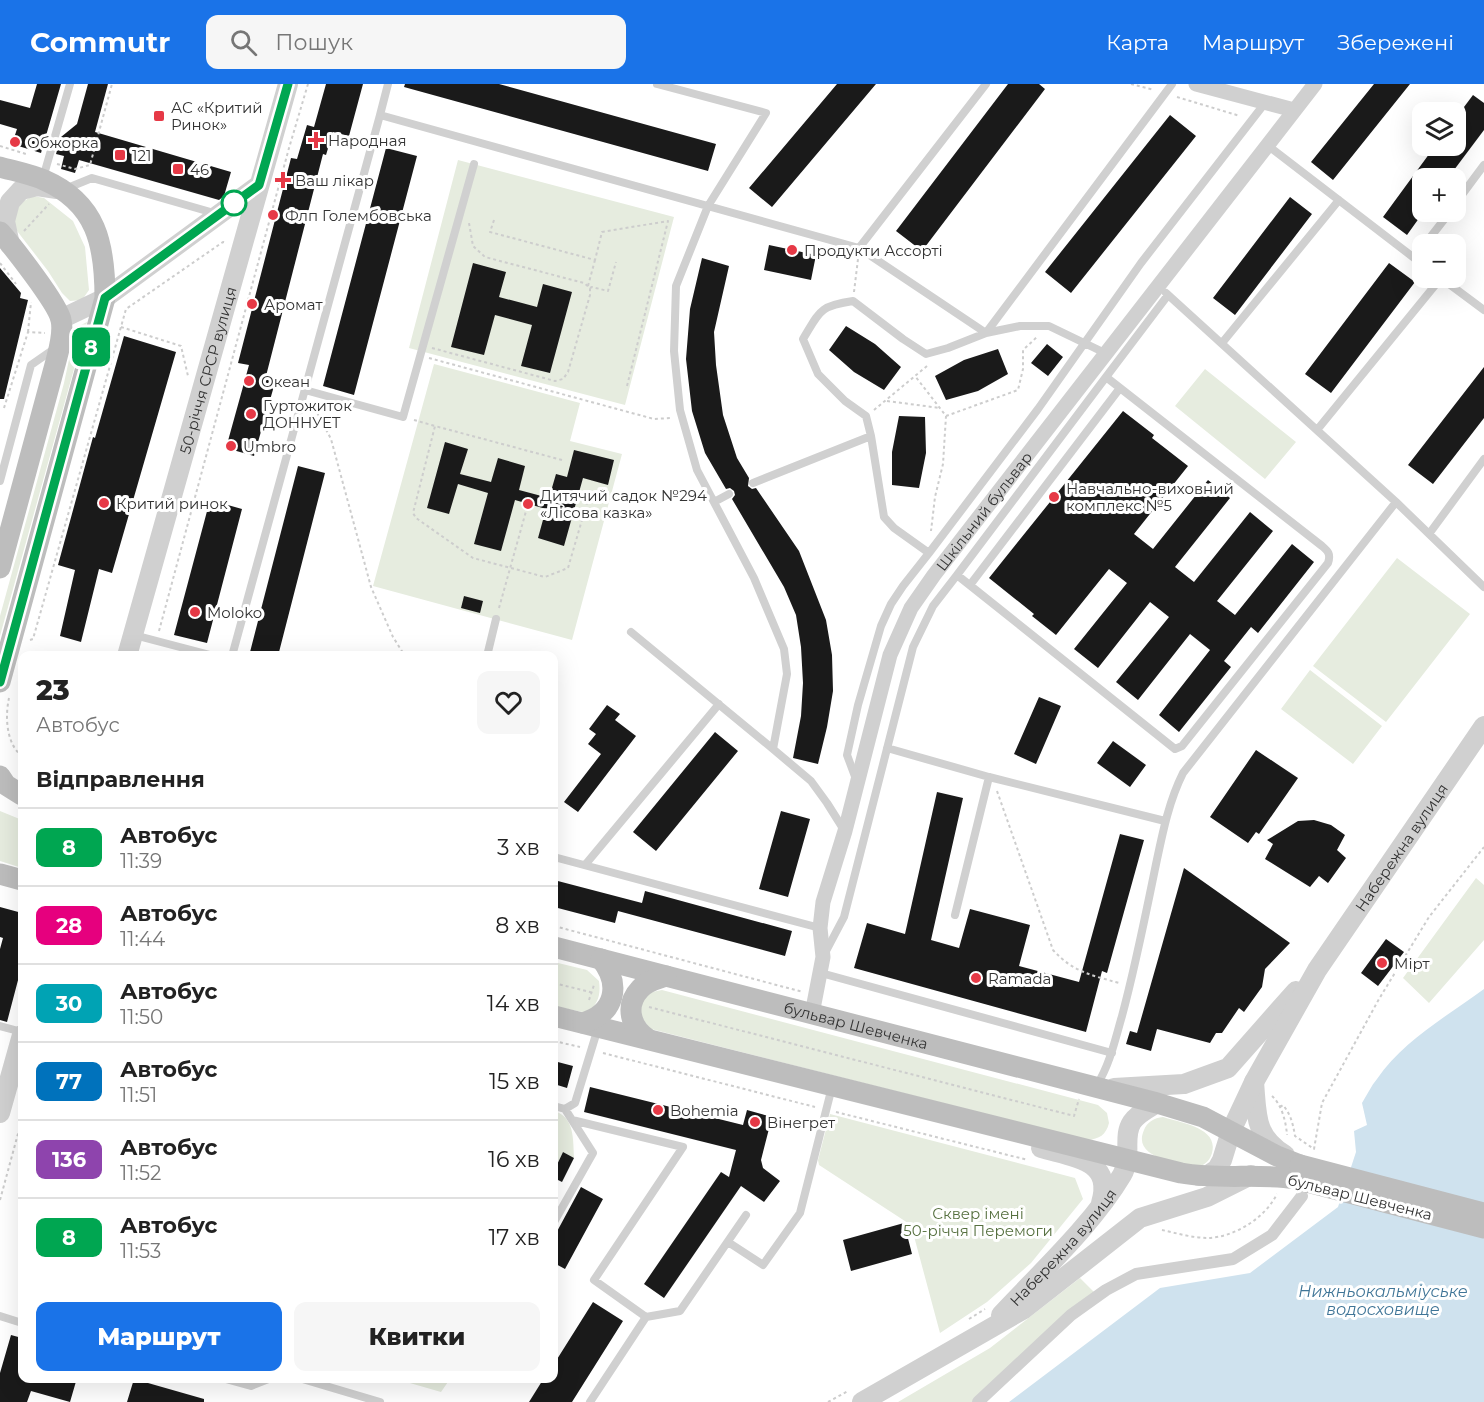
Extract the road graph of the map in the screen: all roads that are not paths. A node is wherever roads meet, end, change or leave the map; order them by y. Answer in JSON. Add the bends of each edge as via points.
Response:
{"nodes":[{"id":1,"x":70,"y":84,"type":"edge"},
{"id":2,"x":288,"y":84,"type":"edge"},
{"id":3,"x":388,"y":84,"type":"edge"},
{"id":4,"x":657,"y":84,"type":"edge"},
{"id":5,"x":986,"y":84,"type":"edge"},
{"id":6,"x":1172,"y":84,"type":"edge"},
{"id":7,"x":1196,"y":84,"type":"edge"},
{"id":8,"x":1315,"y":84,"type":"edge"},
{"id":9,"x":1266,"y":103,"type":"junction"},
{"id":10,"x":1294,"y":111,"type":"junction"},
{"id":11,"x":380,"y":115,"type":"junction"},
{"id":12,"x":1268,"y":145,"type":"junction"},
{"id":13,"x":474,"y":164,"type":"dead end"},
{"id":14,"x":1484,"y":165,"type":"edge"},
{"id":15,"x":0,"y":167,"type":"edge"},
{"id":16,"x":46,"y":170,"type":"junction"},
{"id":17,"x":259,"y":185,"type":"junction"},
{"id":18,"x":1466,"y":189,"type":"edge"},
{"id":19,"x":63,"y":190,"type":"junction"},
{"id":20,"x":1339,"y":200,"type":"junction"},
{"id":21,"x":708,"y":206,"type":"junction"},
{"id":22,"x":219,"y":215,"type":"junction"},
{"id":23,"x":1442,"y":222,"type":"edge"},
{"id":24,"x":1433,"y":234,"type":"edge"},
{"id":25,"x":5,"y":238,"type":"edge"},
{"id":26,"x":859,"y":248,"type":"junction"},
{"id":27,"x":1412,"y":256,"type":"edge"},
{"id":28,"x":1433,"y":288,"type":"edge"},
{"id":29,"x":1454,"y":288,"type":"edge"},
{"id":30,"x":1164,"y":290,"type":"junction"},
{"id":31,"x":105,"y":298,"type":"junction"},
{"id":32,"x":1484,"y":310,"type":"edge"},
{"id":33,"x":61,"y":319,"type":"junction"},
{"id":34,"x":986,"y":333,"type":"junction"},
{"id":35,"x":1086,"y":343,"type":"junction"},
{"id":36,"x":60,"y":344,"type":"junction"},
{"id":37,"x":1222,"y":344,"type":"junction"},
{"id":38,"x":1105,"y":353,"type":"junction"},
{"id":39,"x":1106,"y":377,"type":"junction"},
{"id":40,"x":1120,"y":388,"type":"junction"},
{"id":41,"x":305,"y":390,"type":"junction"},
{"id":42,"x":1317,"y":430,"type":"junction"},
{"id":43,"x":871,"y":436,"type":"junction"},
{"id":44,"x":1484,"y":459,"type":"edge"},
{"id":45,"x":0,"y":481,"type":"edge"},
{"id":46,"x":753,"y":483,"type":"dead end"},
{"id":47,"x":729,"y":494,"type":"dead end"},
{"id":48,"x":714,"y":502,"type":"junction"},
{"id":49,"x":1396,"y":502,"type":"junction"},
{"id":50,"x":1429,"y":534,"type":"junction"},
{"id":51,"x":929,"y":553,"type":"junction"},
{"id":52,"x":0,"y":568,"type":"edge"},
{"id":53,"x":957,"y":575,"type":"junction"},
{"id":54,"x":970,"y":585,"type":"junction"},
{"id":55,"x":1484,"y":587,"type":"edge"},
{"id":56,"x":496,"y":619,"type":"road end"},
{"id":57,"x":632,"y":632,"type":"dead end"},
{"id":58,"x":133,"y":634,"type":"junction"},
{"id":59,"x":128,"y":651,"type":"edge"},
{"id":60,"x":195,"y":651,"type":"edge"},
{"id":61,"x":233,"y":651,"type":"edge"},
{"id":62,"x":488,"y":651,"type":"edge"},
{"id":63,"x":5,"y":689,"type":"edge"},
{"id":64,"x":718,"y":704,"type":"junction"},
{"id":65,"x":1484,"y":726,"type":"edge"},
{"id":66,"x":887,"y":748,"type":"junction"},
{"id":67,"x":773,"y":749,"type":"junction"},
{"id":68,"x":0,"y":776,"type":"edge"},
{"id":69,"x":991,"y":777,"type":"junction"},
{"id":70,"x":856,"y":779,"type":"junction"},
{"id":71,"x":18,"y":792,"type":"edge"},
{"id":72,"x":0,"y":798,"type":"edge"},
{"id":73,"x":18,"y":805,"type":"edge"},
{"id":74,"x":1165,"y":821,"type":"junction"},
{"id":75,"x":844,"y":831,"type":"junction"},
{"id":76,"x":558,"y":858,"type":"edge"},
{"id":77,"x":585,"y":865,"type":"junction"},
{"id":78,"x":0,"y":874,"type":"edge"},
{"id":79,"x":18,"y":879,"type":"edge"},
{"id":80,"x":955,"y":915,"type":"dead end"},
{"id":81,"x":820,"y":928,"type":"junction"},
{"id":82,"x":558,"y":948,"type":"edge"},
{"id":83,"x":823,"y":957,"type":"junction"},
{"id":84,"x":601,"y":959,"type":"junction"},
{"id":85,"x":1317,"y":970,"type":"junction"},
{"id":86,"x":821,"y":973,"type":"junction"},
{"id":87,"x":666,"y":976,"type":"junction"},
{"id":88,"x":622,"y":1000,"type":"junction"},
{"id":89,"x":812,"y":1014,"type":"junction"},
{"id":90,"x":558,"y":1016,"type":"edge"},
{"id":91,"x":590,"y":1019,"type":"junction"},
{"id":92,"x":0,"y":1026,"type":"edge"},
{"id":93,"x":18,"y":1032,"type":"edge"},
{"id":94,"x":648,"y":1039,"type":"junction"},
{"id":95,"x":18,"y":1048,"type":"edge"},
{"id":96,"x":1112,"y":1053,"type":"junction"},
{"id":97,"x":1254,"y":1082,"type":"junction"},
{"id":98,"x":833,"y":1085,"type":"junction"},
{"id":99,"x":1101,"y":1087,"type":"junction"},
{"id":100,"x":1157,"y":1102,"type":"junction"},
{"id":101,"x":558,"y":1107,"type":"edge"},
{"id":102,"x":565,"y":1109,"type":"junction"},
{"id":103,"x":935,"y":1110,"type":"junction"},
{"id":104,"x":0,"y":1113,"type":"edge"},
{"id":105,"x":572,"y":1120,"type":"junction"},
{"id":106,"x":1231,"y":1131,"type":"junction"},
{"id":107,"x":1128,"y":1160,"type":"junction"},
{"id":108,"x":1251,"y":1175,"type":"junction"},
{"id":109,"x":1199,"y":1176,"type":"junction"},
{"id":110,"x":1294,"y":1182,"type":"junction"},
{"id":111,"x":1100,"y":1205,"type":"junction"},
{"id":112,"x":1484,"y":1213,"type":"edge"},
{"id":113,"x":558,"y":1215,"type":"edge"},
{"id":114,"x":746,"y":1215,"type":"dead end"},
{"id":115,"x":1484,"y":1228,"type":"edge"},
{"id":116,"x":728,"y":1242,"type":"junction"},
{"id":117,"x":0,"y":1316,"type":"edge"},
{"id":118,"x":646,"y":1317,"type":"junction"},
{"id":119,"x":18,"y":1322,"type":"edge"},
{"id":120,"x":989,"y":1328,"type":"junction"},
{"id":121,"x":240,"y":1383,"type":"edge"},
{"id":122,"x":258,"y":1383,"type":"edge"},
{"id":123,"x":316,"y":1383,"type":"edge"},
{"id":124,"x":855,"y":1396,"type":"edge"},
{"id":125,"x":380,"y":1402,"type":"edge"},
{"id":126,"x":590,"y":1402,"type":"edge"},
{"id":127,"x":978,"y":1402,"type":"edge"}],
"edges":[{"from":1,"to":16,"type":"lane"},
{"from":2,"to":17,"type":"street","name":"50-річчя СРСР вулиця"},
{"from":3,"to":11,"type":"lane"},
{"from":4,"to":21,"type":"lane","via":[[766,113]]},
{"from":5,"to":26,"type":"lane"},
{"from":6,"to":34,"type":"lane"},
{"from":7,"to":9,"type":"street"},
{"from":8,"to":10,"type":"street","name":"Шкільний бульвар"},
{"from":9,"to":10,"type":"street"},
{"from":9,"to":35,"type":"lane","via":[[1141,263]]},
{"from":10,"to":12,"type":"street","name":"Шкільний бульвар"},
{"from":11,"to":21,"type":"lane"},
{"from":11,"to":41,"type":"lane"},
{"from":12,"to":20,"type":"lane"},
{"from":12,"to":30,"type":"street","name":"Шкільний бульвар"},
{"from":13,"to":41,"type":"lane","via":[[403,417]]},
{"from":14,"to":18,"type":"lane"},
{"from":15,"to":16,"type":"main road"},
{"from":16,"to":19,"type":"main road"},
{"from":17,"to":22,"type":"street"},
{"from":17,"to":58,"type":"street","name":"50-річчя СРСР вулиця"},
{"from":19,"to":22,"type":"lane","via":[[92,178]]},
{"from":19,"to":25,"type":"street","via":[[37,186],[21,190],[10,202]]},
{"from":19,"to":31,"type":"main road","via":[[78,202],[102,244]]},
{"from":20,"to":27,"type":"lane"},
{"from":20,"to":37,"type":"lane"},
{"from":21,"to":26,"type":"lane"},
{"from":21,"to":48,"type":"lane","via":[[676,286],[674,351],[682,415],[697,470]]},
{"from":22,"to":31,"type":"street"},
{"from":23,"to":24,"type":"lane"},
{"from":25,"to":33,"type":"main road"},
{"from":26,"to":34,"type":"lane"},
{"from":28,"to":42,"type":"lane"},
{"from":29,"to":32,"type":"lane"},
{"from":30,"to":37,"type":"lane"},
{"from":30,"to":38,"type":"street","name":"Шкільний бульвар"},
{"from":30,"to":39,"type":"lane"},
{"from":31,"to":33,"type":"street"},
{"from":31,"to":63,"type":"main road"},
{"from":33,"to":36,"type":"main road"},
{"from":34,"to":35,"type":"lane","via":[[1020,326],[1048,326]]},
{"from":34,"to":43,"type":"lane","via":[[926,354],[853,301],[822,309],[803,339],[818,374],[866,416]]},
{"from":35,"to":38,"type":"lane"},
{"from":35,"to":51,"type":"lane"},
{"from":36,"to":45,"type":"lane","via":[[31,365]]},
{"from":36,"to":52,"type":"main road"},
{"from":37,"to":42,"type":"lane"},
{"from":38,"to":70,"type":"street","name":"Шкільний бульвар","via":[[911,608],[890,655]]},
{"from":39,"to":40,"type":"lane"},
{"from":39,"to":53,"type":"lane"},
{"from":40,"to":54,"type":"lane"},
{"from":40,"to":54,"type":"lane","via":[[1322,546],[1329,552],[1328,563],[1182,747],[1175,749]]},
{"from":41,"to":61,"type":"lane"},
{"from":42,"to":49,"type":"lane"},
{"from":43,"to":46,"type":"lane"},
{"from":43,"to":51,"type":"lane","via":[[884,517]]},
{"from":44,"to":50,"type":"lane"},
{"from":47,"to":48,"type":"lane"},
{"from":48,"to":67,"type":"lane","via":[[754,579],[783,649],[787,674]]},
{"from":49,"to":50,"type":"lane"},
{"from":49,"to":74,"type":"lane","via":[[1183,773]]},
{"from":50,"to":55,"type":"lane"},
{"from":51,"to":70,"type":"lane","via":[[891,604],[881,626],[847,755]]},
{"from":53,"to":54,"type":"lane"},
{"from":53,"to":66,"type":"lane","via":[[933,606],[913,647]]},
{"from":56,"to":62,"type":"lane"},
{"from":57,"to":64,"type":"lane"},
{"from":58,"to":59,"type":"street","name":"50-річчя СРСР вулиця"},
{"from":58,"to":60,"type":"lane"},
{"from":64,"to":67,"type":"lane"},
{"from":64,"to":77,"type":"lane"},
{"from":65,"to":85,"type":"street","name":"Набережна вулиця"},
{"from":66,"to":69,"type":"lane"},
{"from":66,"to":83,"type":"lane","via":[[844,917]]},
{"from":67,"to":75,"type":"lane","via":[[811,781]]},
{"from":68,"to":71,"type":"main road"},
{"from":69,"to":74,"type":"lane"},
{"from":69,"to":80,"type":"lane"},
{"from":70,"to":75,"type":"street","name":"Шкільний бульвар"},
{"from":72,"to":73,"type":"main road"},
{"from":74,"to":96,"type":"lane"},
{"from":75,"to":81,"type":"street","name":"Шкільний бульвар","via":[[823,902]]},
{"from":76,"to":77,"type":"lane"},
{"from":77,"to":81,"type":"lane"},
{"from":78,"to":79,"type":"main road"},
{"from":81,"to":83,"type":"street","name":"Шкільний бульвар"},
{"from":82,"to":84,"type":"main road","name":"бульвар Шевченка"},
{"from":83,"to":86,"type":"street","name":"Шкільний бульвар"},
{"from":84,"to":87,"type":"main road","name":"бульвар Шевченка"},
{"from":84,"to":88,"type":"main road"},
{"from":85,"to":97,"type":"street","name":"Набережна вулиця"},
{"from":85,"to":99,"type":"street","name":"Набережна вулиця","via":[[1228,1068],[1184,1084]]},
{"from":86,"to":89,"type":"street","name":"Шкільний бульвар"},
{"from":86,"to":96,"type":"lane"},
{"from":87,"to":88,"type":"main road","via":[[650,981]]},
{"from":87,"to":89,"type":"main road","name":"бульвар Шевченка"},
{"from":88,"to":91,"type":"main road"},
{"from":88,"to":94,"type":"main road","via":[[641,1034]]},
{"from":89,"to":99,"type":"main road","name":"бульвар Шевченка"},
{"from":90,"to":91,"type":"main road","name":"бульвар Шевченка"},
{"from":91,"to":94,"type":"main road","name":"бульвар Шевченка"},
{"from":91,"to":102,"type":"lane","via":[[575,1102]]},
{"from":92,"to":93,"type":"lane"},
{"from":94,"to":98,"type":"main road","name":"бульвар Шевченка"},
{"from":95,"to":104,"type":"street"},
{"from":96,"to":99,"type":"lane"},
{"from":97,"to":106,"type":"street","name":"Набережна вулиця"},
{"from":97,"to":110,"type":"street","via":[[1263,1134]]},
{"from":98,"to":103,"type":"main road","name":"бульвар Шевченка"},
{"from":98,"to":116,"type":"lane","via":[[800,1213],[763,1265]]},
{"from":99,"to":100,"type":"main road","name":"бульвар Шевченка"},
{"from":100,"to":106,"type":"main road","name":"бульвар Шевченка"},
{"from":100,"to":107,"type":"street","via":[[1130,1124]]},
{"from":101,"to":102,"type":"lane"},
{"from":102,"to":105,"type":"lane"},
{"from":103,"to":107,"type":"main road","name":"бульвар Шевченка"},
{"from":103,"to":111,"type":"street","via":[[955,1124],[1086,1161],[1102,1175],[1104,1194]]},
{"from":105,"to":113,"type":"lane","via":[[593,1153]]},
{"from":105,"to":118,"type":"lane","via":[[683,1147],[594,1280]]},
{"from":106,"to":109,"type":"street","via":[[1217,1169]]},
{"from":106,"to":110,"type":"main road","name":"бульвар Шевченка","via":[[1276,1156]]},
{"from":107,"to":109,"type":"main road","name":"бульвар Шевченка"},
{"from":107,"to":111,"type":"street","name":"Набережна вулиця","via":[[1123,1174]]},
{"from":108,"to":109,"type":"main road","name":"бульвар Шевченка"},
{"from":108,"to":110,"type":"main road","name":"бульвар Шевченка","via":[[1272,1175]]},
{"from":108,"to":120,"type":"street","name":"Набережна вулиця","via":[[1147,1223],[1037,1301]]},
{"from":110,"to":112,"type":"main road","name":"бульвар Шевченка","bridge":true},
{"from":110,"to":115,"type":"main road","name":"бульвар Шевченка","bridge":true},
{"from":110,"to":127,"type":"street","via":[[1272,1235],[1233,1259],[1136,1274],[1106,1290],[1071,1315]]},
{"from":111,"to":120,"type":"street","name":"Набережна вулиця"},
{"from":114,"to":116,"type":"lane"},
{"from":116,"to":118,"type":"lane","via":[[680,1311]]},
{"from":117,"to":119,"type":"lane"},
{"from":118,"to":126,"type":"lane"},
{"from":120,"to":124,"type":"street","name":"Набережна вулиця"},
{"from":121,"to":122,"type":"lane"},
{"from":123,"to":125,"type":"lane"}]}
